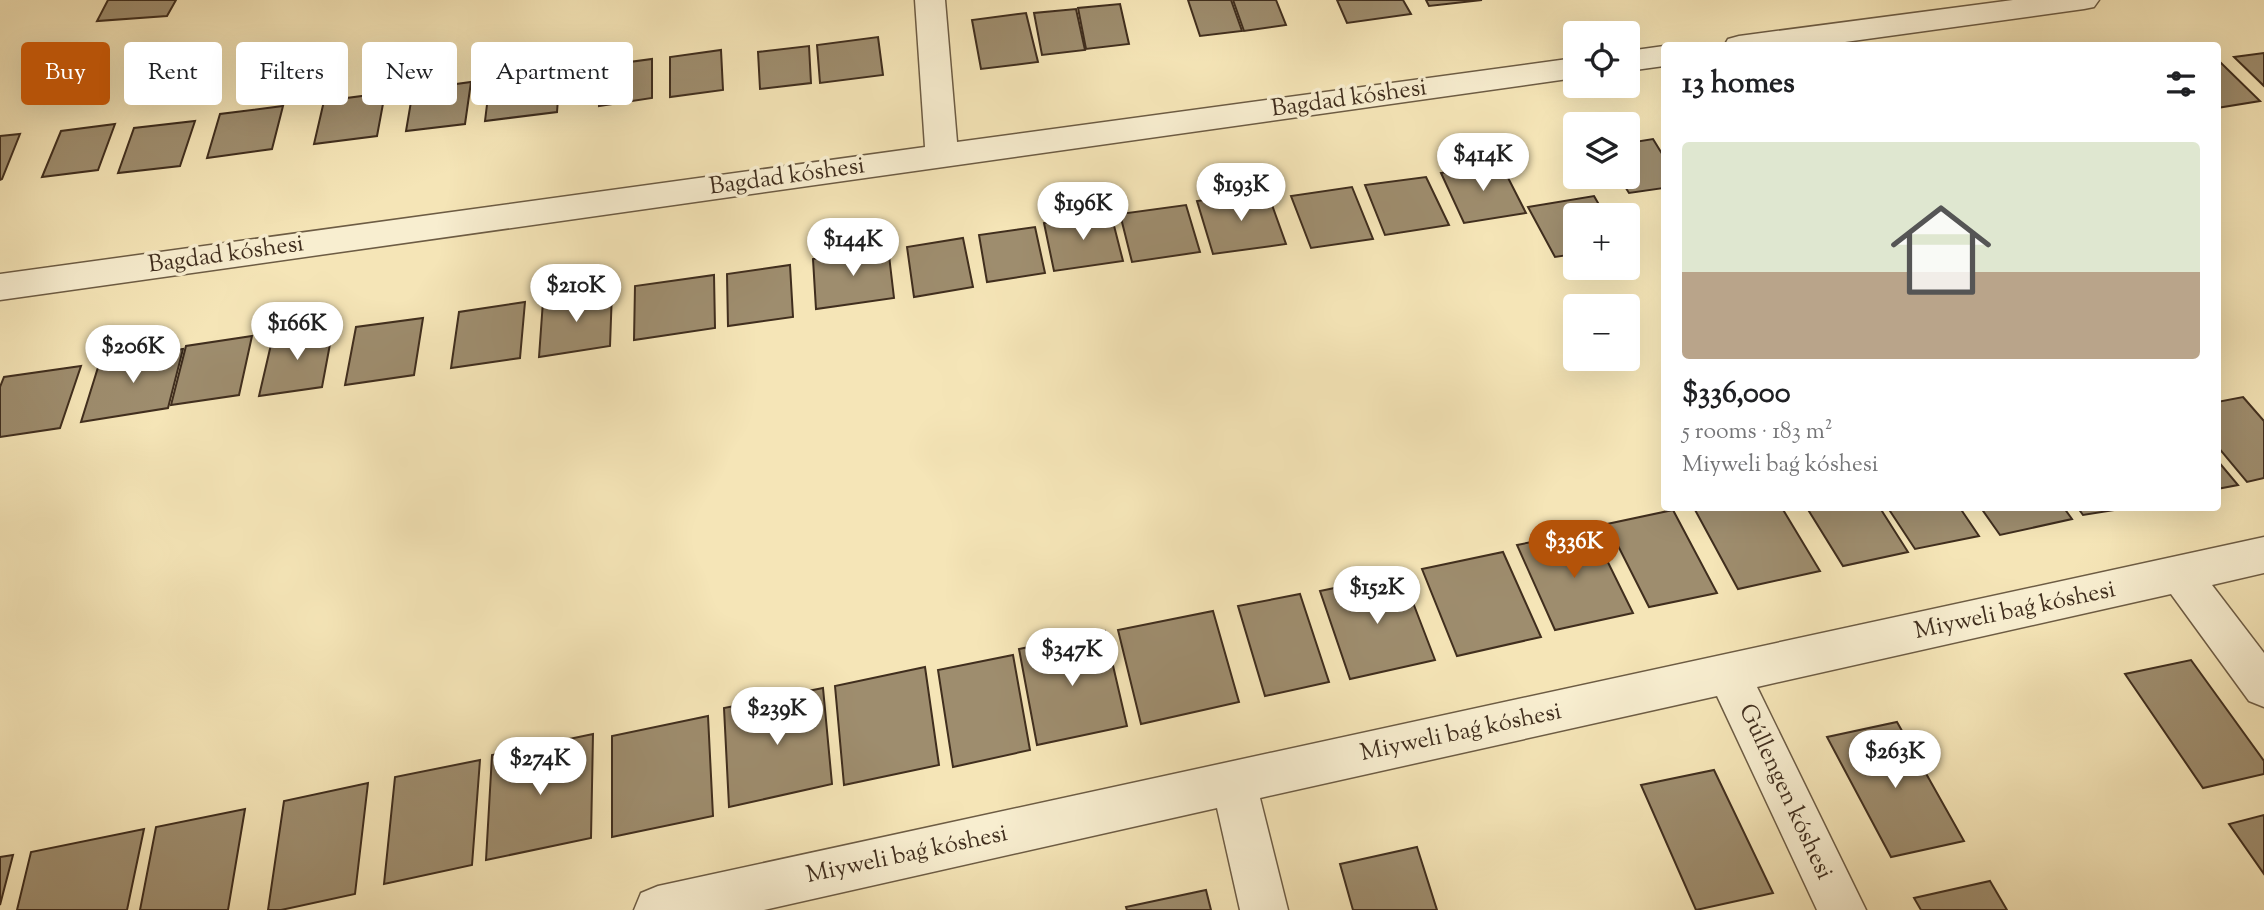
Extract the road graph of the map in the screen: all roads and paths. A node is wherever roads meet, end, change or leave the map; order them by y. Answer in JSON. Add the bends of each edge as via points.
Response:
{"nodes":[{"id":1,"x":930,"y":0,"type":"edge"},
{"id":2,"x":2084,"y":0,"type":"edge"},
{"id":3,"x":1769,"y":42,"type":"edge"},
{"id":4,"x":1661,"y":56,"type":"edge"},
{"id":5,"x":1640,"y":59,"type":"edge"},
{"id":6,"x":1563,"y":70,"type":"edge"},
{"id":7,"x":942,"y":156,"type":"junction"},
{"id":8,"x":0,"y":287,"type":"edge"},
{"id":9,"x":2264,"y":555,"type":"edge"},
{"id":10,"x":2180,"y":574,"type":"junction"},
{"id":11,"x":1729,"y":674,"type":"junction"},
{"id":12,"x":2264,"y":687,"type":"edge"},
{"id":13,"x":1234,"y":783,"type":"junction"},
{"id":14,"x":670,"y":909,"type":"edge"},
{"id":15,"x":1264,"y":910,"type":"edge"},
{"id":16,"x":1842,"y":910,"type":"edge"}],
"edges":[{"from":1,"to":7,"type":"street"},
{"from":2,"to":3,"type":"street"},
{"from":4,"to":5,"type":"street"},
{"from":6,"to":7,"type":"street","name":"Bagdad kóshesi"},
{"from":7,"to":8,"type":"street","name":"Bagdad kóshesi"},
{"from":9,"to":10,"type":"street","name":"Miyweli baǵ kóshesi"},
{"from":10,"to":11,"type":"street","name":"Miyweli baǵ kóshesi"},
{"from":10,"to":12,"type":"street"},
{"from":11,"to":13,"type":"street","name":"Miyweli baǵ kóshesi"},
{"from":11,"to":16,"type":"street","name":"Gúllengen kóshesi"},
{"from":13,"to":14,"type":"street","name":"Miyweli baǵ kóshesi"},
{"from":13,"to":15,"type":"street"}]}
